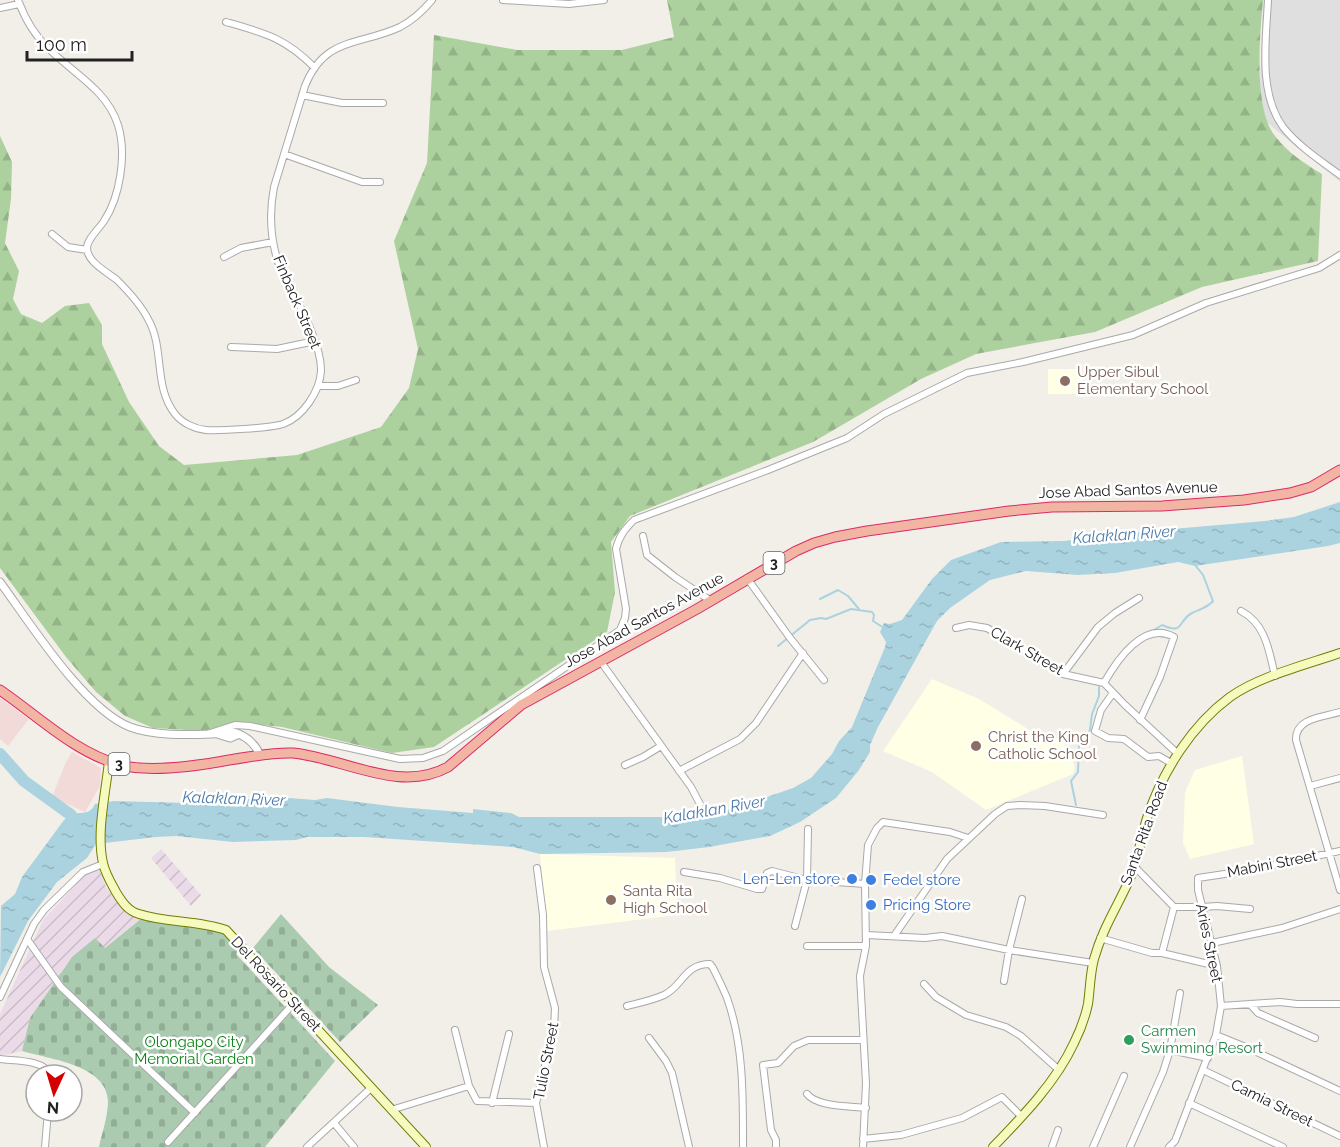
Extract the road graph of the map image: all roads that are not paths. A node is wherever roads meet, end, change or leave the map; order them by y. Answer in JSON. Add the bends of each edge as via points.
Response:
{"nodes":[{"id":1,"x":432,"y":0,"type":"edge"},
{"id":2,"x":503,"y":0,"type":"edge"},
{"id":3,"x":604,"y":0,"type":"edge"},
{"id":4,"x":1268,"y":0,"type":"edge"},
{"id":5,"x":19,"y":2,"type":"edge"},
{"id":6,"x":0,"y":8,"type":"edge"},
{"id":7,"x":226,"y":22,"type":"dead end"},
{"id":8,"x":315,"y":68,"type":"junction"},
{"id":9,"x":302,"y":95,"type":"junction"},
{"id":10,"x":383,"y":103,"type":"dead end"},
{"id":11,"x":284,"y":154,"type":"junction"},
{"id":12,"x":1340,"y":175,"type":"edge"},
{"id":13,"x":380,"y":182,"type":"dead end"},
{"id":14,"x":52,"y":234,"type":"dead end"},
{"id":15,"x":273,"y":242,"type":"junction"},
{"id":16,"x":87,"y":250,"type":"junction"},
{"id":17,"x":1340,"y":255,"type":"edge"},
{"id":18,"x":224,"y":257,"type":"dead end"},
{"id":19,"x":315,"y":341,"type":"junction"},
{"id":20,"x":231,"y":347,"type":"dead end"},
{"id":21,"x":356,"y":380,"type":"dead end"},
{"id":22,"x":318,"y":386,"type":"junction"},
{"id":23,"x":1340,"y":470,"type":"edge"},
{"id":24,"x":643,"y":537,"type":"dead end"},
{"id":25,"x":747,"y":578,"type":"junction"},
{"id":26,"x":0,"y":582,"type":"edge"},
{"id":27,"x":1139,"y":598,"type":"dead end"},
{"id":28,"x":711,"y":600,"type":"junction"},
{"id":29,"x":1241,"y":610,"type":"dead end"},
{"id":30,"x":956,"y":628,"type":"dead end"},
{"id":31,"x":803,"y":653,"type":"junction"},
{"id":32,"x":1340,"y":653,"type":"edge"},
{"id":33,"x":601,"y":662,"type":"junction"},
{"id":34,"x":1063,"y":674,"type":"junction"},
{"id":35,"x":1275,"y":676,"type":"junction"},
{"id":36,"x":824,"y":680,"type":"dead end"},
{"id":37,"x":1104,"y":683,"type":"junction"},
{"id":38,"x":0,"y":690,"type":"edge"},
{"id":39,"x":1113,"y":693,"type":"junction"},
{"id":40,"x":1340,"y":712,"type":"edge"},
{"id":41,"x":1140,"y":720,"type":"junction"},
{"id":42,"x":206,"y":734,"type":"junction"},
{"id":43,"x":661,"y":746,"type":"junction"},
{"id":44,"x":1178,"y":754,"type":"junction"},
{"id":45,"x":260,"y":755,"type":"junction"},
{"id":46,"x":109,"y":760,"type":"junction"},
{"id":47,"x":1171,"y":763,"type":"junction"},
{"id":48,"x":625,"y":765,"type":"dead end"},
{"id":49,"x":679,"y":771,"type":"junction"},
{"id":50,"x":1340,"y":778,"type":"edge"},
{"id":51,"x":1310,"y":786,"type":"junction"},
{"id":52,"x":700,"y":804,"type":"dead end"},
{"id":53,"x":1103,"y":815,"type":"dead end"},
{"id":54,"x":808,"y":829,"type":"dead end"},
{"id":55,"x":968,"y":838,"type":"junction"},
{"id":56,"x":1340,"y":850,"type":"edge"},
{"id":57,"x":1328,"y":853,"type":"junction"},
{"id":58,"x":103,"y":864,"type":"junction"},
{"id":59,"x":1134,"y":866,"type":"junction"},
{"id":60,"x":537,"y":868,"type":"dead end"},
{"id":61,"x":684,"y":872,"type":"dead end"},
{"id":62,"x":1203,"y":876,"type":"joint"},
{"id":63,"x":807,"y":880,"type":"junction"},
{"id":64,"x":865,"y":884,"type":"junction"},
{"id":65,"x":1340,"y":890,"type":"edge"},
{"id":66,"x":1022,"y":899,"type":"dead end"},
{"id":67,"x":1174,"y":907,"type":"junction"},
{"id":68,"x":1202,"y":908,"type":"junction"},
{"id":69,"x":1250,"y":909,"type":"dead end"},
{"id":70,"x":1340,"y":909,"type":"edge"},
{"id":71,"x":795,"y":926,"type":"dead end"},
{"id":72,"x":867,"y":935,"type":"junction"},
{"id":73,"x":894,"y":936,"type":"junction"},
{"id":74,"x":1100,"y":938,"type":"junction"},
{"id":75,"x":27,"y":939,"type":"junction"},
{"id":76,"x":1212,"y":943,"type":"junction"},
{"id":77,"x":807,"y":946,"type":"dead end"},
{"id":78,"x":866,"y":946,"type":"junction"},
{"id":79,"x":1009,"y":950,"type":"junction"},
{"id":80,"x":1162,"y":953,"type":"junction"},
{"id":81,"x":1093,"y":963,"type":"junction"},
{"id":82,"x":1217,"y":966,"type":"junction"},
{"id":83,"x":1004,"y":981,"type":"dead end"},
{"id":84,"x":924,"y":984,"type":"dead end"},
{"id":85,"x":1180,"y":993,"type":"dead end"},
{"id":86,"x":0,"y":997,"type":"edge"},
{"id":87,"x":294,"y":1003,"type":"junction"},
{"id":88,"x":1250,"y":1004,"type":"junction"},
{"id":89,"x":1340,"y":1004,"type":"edge"},
{"id":90,"x":627,"y":1006,"type":"dead end"},
{"id":91,"x":1221,"y":1006,"type":"junction"},
{"id":92,"x":455,"y":1030,"type":"dead end"},
{"id":93,"x":509,"y":1034,"type":"dead end"},
{"id":94,"x":1216,"y":1035,"type":"junction"},
{"id":95,"x":649,"y":1038,"type":"dead end"},
{"id":96,"x":1315,"y":1038,"type":"dead end"},
{"id":97,"x":863,"y":1040,"type":"junction"},
{"id":98,"x":1170,"y":1050,"type":"junction"},
{"id":99,"x":1208,"y":1058,"type":"junction"},
{"id":100,"x":0,"y":1059,"type":"edge"},
{"id":101,"x":29,"y":1063,"type":"edge"},
{"id":102,"x":1059,"y":1070,"type":"junction"},
{"id":103,"x":1203,"y":1070,"type":"junction"},
{"id":104,"x":1124,"y":1076,"type":"dead end"},
{"id":105,"x":469,"y":1086,"type":"junction"},
{"id":106,"x":371,"y":1088,"type":"junction"},
{"id":107,"x":1340,"y":1091,"type":"edge"},
{"id":108,"x":807,"y":1094,"type":"dead end"},
{"id":109,"x":492,"y":1103,"type":"junction"},
{"id":110,"x":536,"y":1103,"type":"junction"},
{"id":111,"x":1189,"y":1103,"type":"junction"},
{"id":112,"x":866,"y":1108,"type":"junction"},
{"id":113,"x":391,"y":1110,"type":"junction"},
{"id":114,"x":195,"y":1113,"type":"junction"},
{"id":115,"x":1022,"y":1116,"type":"junction"},
{"id":116,"x":47,"y":1123,"type":"edge"},
{"id":117,"x":334,"y":1123,"type":"junction"},
{"id":118,"x":1058,"y":1130,"type":"dead end"},
{"id":119,"x":1340,"y":1136,"type":"edge"},
{"id":120,"x":863,"y":1139,"type":"junction"},
{"id":121,"x":168,"y":1142,"type":"dead end"},
{"id":122,"x":45,"y":1147,"type":"edge"},
{"id":123,"x":307,"y":1147,"type":"edge"},
{"id":124,"x":354,"y":1147,"type":"edge"},
{"id":125,"x":426,"y":1147,"type":"edge"},
{"id":126,"x":544,"y":1147,"type":"edge"},
{"id":127,"x":690,"y":1147,"type":"edge"},
{"id":128,"x":743,"y":1147,"type":"edge"},
{"id":129,"x":776,"y":1147,"type":"edge"},
{"id":130,"x":863,"y":1147,"type":"edge"},
{"id":131,"x":993,"y":1147,"type":"edge"},
{"id":132,"x":1052,"y":1147,"type":"edge"},
{"id":133,"x":1093,"y":1147,"type":"edge"},
{"id":134,"x":1130,"y":1147,"type":"edge"},
{"id":135,"x":1169,"y":1147,"type":"edge"},
{"id":136,"x":1283,"y":1147,"type":"edge"}],
"edges":[{"from":1,"to":8,"type":"street","name":"Finback Street","via":[[410,21],[336,48]]},
{"from":2,"to":3,"type":"street","via":[[569,4]]},
{"from":4,"to":12,"type":"street","via":[[1266,67],[1274,108],[1285,130]]},
{"from":5,"to":6,"type":"street"},
{"from":5,"to":16,"type":"street","via":[[34,32],[49,50],[100,93],[118,126],[118,190]]},
{"from":7,"to":8,"type":"street","via":[[281,40]]},
{"from":8,"to":9,"type":"street","name":"Finback Street"},
{"from":9,"to":10,"type":"street","via":[[342,103]]},
{"from":9,"to":11,"type":"street","name":"Finback Street"},
{"from":11,"to":13,"type":"street","via":[[355,180]]},
{"from":11,"to":15,"type":"street","name":"Finback Street","via":[[271,204]]},
{"from":14,"to":16,"type":"street","via":[[68,246]]},
{"from":15,"to":18,"type":"street","via":[[241,248]]},
{"from":15,"to":19,"type":"street","name":"Finback Street","via":[[278,262]]},
{"from":16,"to":22,"type":"street","via":[[149,319],[164,391],[182,421],[206,430],[284,424],[303,409]]},
{"from":17,"to":42,"type":"street","via":[[1319,268],[1206,303],[1125,337],[967,372],[884,414],[847,438],[634,520],[624,530],[616,549],[626,609],[620,630],[434,756],[399,759],[250,726],[235,725]]},
{"from":19,"to":20,"type":"street","via":[[277,349]]},
{"from":19,"to":22,"type":"street","name":"Finback Street","via":[[320,357]]},
{"from":21,"to":22,"type":"street","via":[[338,386]]},
{"from":23,"to":25,"type":"highway","name":"Jose Abad Santos Avenue","number":"3","via":[[1290,494],[1162,506],[1020,510],[835,537],[796,551]]},
{"from":24,"to":28,"type":"street","via":[[647,555]]},
{"from":25,"to":28,"type":"highway","name":"Jose Abad Santos Avenue","number":"3"},
{"from":25,"to":31,"type":"street"},
{"from":26,"to":42,"type":"street","via":[[76,683],[109,715],[141,730]]},
{"from":27,"to":34,"type":"street","via":[[1098,627]]},
{"from":28,"to":33,"type":"highway","name":"Jose Abad Santos Avenue","number":"3"},
{"from":29,"to":35,"type":"street","via":[[1259,624]]},
{"from":30,"to":34,"type":"street","name":"Clark Street","via":[[987,628]]},
{"from":31,"to":36,"type":"street"},
{"from":31,"to":49,"type":"street","via":[[756,723],[740,739]]},
{"from":32,"to":35,"type":"main road","name":"Santa Rita Road"},
{"from":33,"to":43,"type":"street"},
{"from":33,"to":45,"type":"highway","name":"Jose Abad Santos Avenue","number":"3","via":[[521,705],[435,774],[395,777],[318,757],[293,753]]},
{"from":34,"to":37,"type":"street","name":"Clark Street"},
{"from":35,"to":44,"type":"main road","name":"Santa Rita Road","via":[[1229,698],[1202,723]]},
{"from":37,"to":39,"type":"street"},
{"from":37,"to":41,"type":"street","via":[[1121,658],[1140,640],[1150,634],[1174,637]]},
{"from":38,"to":46,"type":"highway","name":"Jose Abad Santos Avenue","number":"3","via":[[70,741]]},
{"from":39,"to":41,"type":"street"},
{"from":39,"to":47,"type":"street","via":[[1101,710],[1095,731],[1108,738],[1124,739],[1148,757],[1159,756]]},
{"from":40,"to":51,"type":"street","via":[[1307,722],[1295,732]]},
{"from":41,"to":44,"type":"street"},
{"from":42,"to":45,"type":"street","via":[[230,738],[237,735],[250,740]]},
{"from":43,"to":48,"type":"street"},
{"from":43,"to":49,"type":"street"},
{"from":44,"to":47,"type":"main road","name":"Santa Rita Road"},
{"from":45,"to":46,"type":"highway","name":"Jose Abad Santos Avenue","number":"3","via":[[180,767],[138,767]]},
{"from":46,"to":58,"type":"main road","name":"Del Rosario Street"},
{"from":47,"to":59,"type":"main road","name":"Santa Rita Road","via":[[1147,815]]},
{"from":49,"to":52,"type":"street"},
{"from":50,"to":51,"type":"street"},
{"from":51,"to":57,"type":"street"},
{"from":53,"to":55,"type":"street","via":[[1045,806],[1007,806]]},
{"from":54,"to":63,"type":"street"},
{"from":55,"to":64,"type":"street","via":[[883,822],[868,845]]},
{"from":55,"to":73,"type":"street","via":[[946,859]]},
{"from":56,"to":57,"type":"street","name":"Mabini Street"},
{"from":57,"to":62,"type":"street","name":"Mabini Street"},
{"from":57,"to":65,"type":"street"},
{"from":58,"to":75,"type":"street","via":[[83,872],[44,910]]},
{"from":58,"to":87,"type":"main road","name":"Del Rosario Street","via":[[128,909],[150,917],[226,930]]},
{"from":59,"to":67,"type":"street"},
{"from":59,"to":74,"type":"main road","name":"Santa Rita Road"},
{"from":60,"to":110,"type":"street","name":"Tulio Street","via":[[544,967],[555,1008],[554,1029]]},
{"from":61,"to":63,"type":"street","via":[[757,889],[762,888],[767,873],[772,871]]},
{"from":62,"to":68,"type":"street","name":"Aries Street","via":[[1197,883]]},
{"from":63,"to":64,"type":"street"},
{"from":63,"to":71,"type":"street"},
{"from":64,"to":72,"type":"street"},
{"from":66,"to":79,"type":"street"},
{"from":67,"to":68,"type":"street"},
{"from":67,"to":80,"type":"street"},
{"from":68,"to":69,"type":"street"},
{"from":68,"to":76,"type":"street","name":"Aries Street"},
{"from":70,"to":76,"type":"street","via":[[1282,928]]},
{"from":72,"to":73,"type":"street"},
{"from":72,"to":78,"type":"street"},
{"from":73,"to":79,"type":"street","via":[[942,936]]},
{"from":74,"to":80,"type":"street"},
{"from":74,"to":81,"type":"main road","name":"Santa Rita Road"},
{"from":75,"to":86,"type":"street"},
{"from":75,"to":114,"type":"street","via":[[61,987]]},
{"from":76,"to":82,"type":"street","name":"Aries Street"},
{"from":77,"to":78,"type":"street"},
{"from":78,"to":97,"type":"street","via":[[861,976]]},
{"from":79,"to":81,"type":"street"},
{"from":79,"to":83,"type":"street"},
{"from":80,"to":82,"type":"street"},
{"from":81,"to":102,"type":"main road","name":"Santa Rita Road","via":[[1082,1024]]},
{"from":82,"to":91,"type":"street","name":"Aries Street"},
{"from":84,"to":102,"type":"street","via":[[936,997],[966,1015],[1006,1027],[1021,1036]]},
{"from":85,"to":98,"type":"street"},
{"from":87,"to":106,"type":"main road","name":"Del Rosario Street"},
{"from":87,"to":114,"type":"street"},
{"from":88,"to":89,"type":"street"},
{"from":88,"to":91,"type":"street"},
{"from":88,"to":96,"type":"street","via":[[1258,1013]]},
{"from":90,"to":128,"type":"street","via":[[664,995],[685,973],[710,964],[727,998],[739,1050]]},
{"from":91,"to":94,"type":"street","name":"Aries Street"},
{"from":92,"to":105,"type":"street"},
{"from":93,"to":109,"type":"street"},
{"from":94,"to":99,"type":"street","name":"Aries Street"},
{"from":94,"to":107,"type":"street"},
{"from":95,"to":127,"type":"street","via":[[672,1073]]},
{"from":97,"to":112,"type":"street"},
{"from":97,"to":129,"type":"street","via":[[808,1040],[794,1046],[778,1063],[763,1065]]},
{"from":98,"to":99,"type":"street"},
{"from":98,"to":134,"type":"street"},
{"from":99,"to":103,"type":"street","name":"Aries Street"},
{"from":100,"to":101,"type":"street"},
{"from":102,"to":115,"type":"main road","name":"Santa Rita Road"},
{"from":103,"to":111,"type":"street","name":"Aries Street"},
{"from":103,"to":119,"type":"street","name":"Camia Street"},
{"from":104,"to":133,"type":"street"},
{"from":105,"to":109,"type":"street","via":[[477,1101]]},
{"from":105,"to":113,"type":"street"},
{"from":106,"to":113,"type":"main road","name":"Del Rosario Street"},
{"from":106,"to":117,"type":"street"},
{"from":108,"to":112,"type":"street","via":[[818,1102]]},
{"from":109,"to":110,"type":"street"},
{"from":110,"to":126,"type":"street","name":"Tulio Street"},
{"from":111,"to":135,"type":"street","name":"Aries Street"},
{"from":111,"to":136,"type":"street"},
{"from":112,"to":120,"type":"street"},
{"from":113,"to":125,"type":"main road","name":"Del Rosario Street"},
{"from":114,"to":121,"type":"street"},
{"from":115,"to":120,"type":"street","via":[[1002,1097],[962,1119],[901,1135]]},
{"from":115,"to":131,"type":"main road","name":"Santa Rita Road"},
{"from":116,"to":122,"type":"street"},
{"from":117,"to":123,"type":"street"},
{"from":117,"to":124,"type":"street"},
{"from":118,"to":132,"type":"street"},
{"from":120,"to":130,"type":"street"}]}
